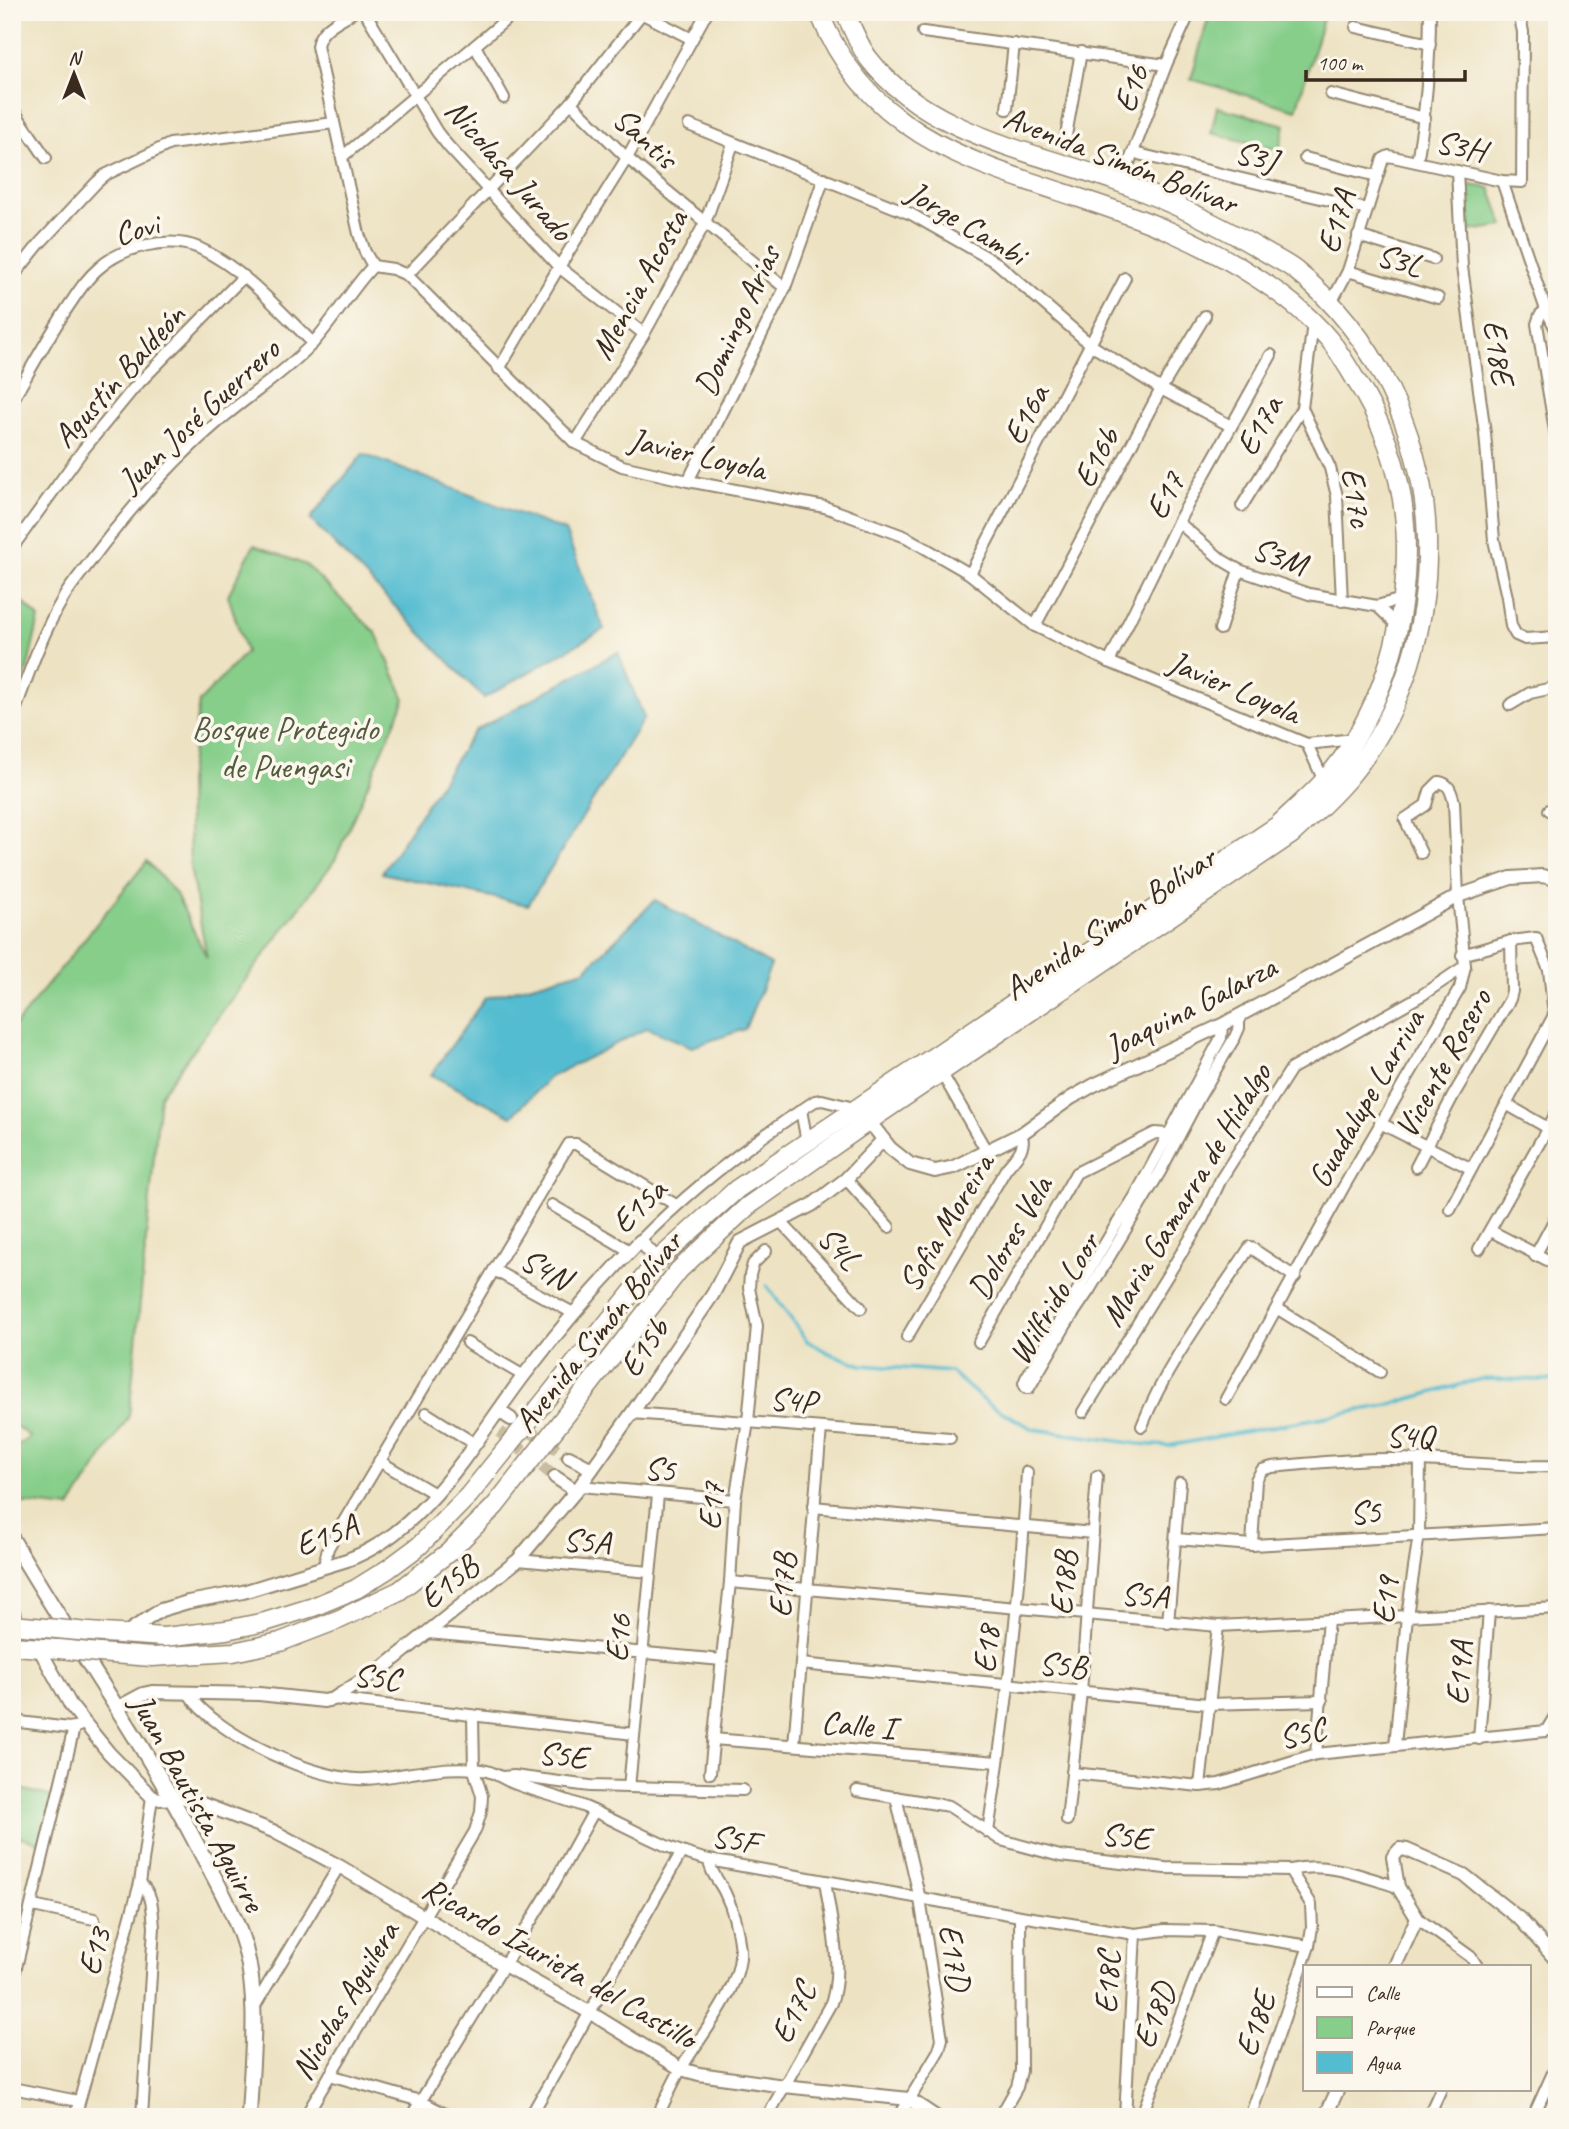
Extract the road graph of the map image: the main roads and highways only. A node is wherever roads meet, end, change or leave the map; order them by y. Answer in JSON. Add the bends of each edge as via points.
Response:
{"nodes":[{"id":1,"x":819,"y":12,"type":"edge"},
{"id":2,"x":845,"y":12,"type":"edge"},
{"id":3,"x":863,"y":1115,"type":"junction"},
{"id":4,"x":12,"y":1539,"type":"edge"},
{"id":5,"x":14,"y":1620,"type":"edge"},
{"id":6,"x":12,"y":1646,"type":"edge"},
{"id":7,"x":248,"y":2117,"type":"edge"}],
"edges":[{"from":1,"to":3,"type":"highway","name":"Avenida Simón Bolívar","via":[[856,78],[918,133],[997,171],[1167,230],[1219,255],[1266,284],[1313,323],[1335,347],[1386,435],[1406,533],[1399,627],[1388,668],[1354,739],[1324,781],[1277,826]]},
{"from":2,"to":3,"type":"highway","name":"Avenida Simón Bolívar","via":[[868,58],[908,96],[957,126],[1198,216],[1294,269],[1331,303],[1386,380],[1410,443],[1426,511],[1426,581],[1415,648],[1379,735],[1340,788],[1292,834],[941,1072]]},
{"from":3,"to":5,"type":"highway","name":"Avenida Simón Bolívar","bridge":true,"via":[[807,1142],[737,1189],[659,1260],[470,1495],[419,1546],[356,1589],[265,1622],[188,1635],[89,1632]]},
{"from":3,"to":6,"type":"highway","name":"Avenida Simón Bolívar","bridge":true,"via":[[748,1206],[678,1270],[495,1506],[449,1552],[399,1591],[280,1642],[233,1652],[152,1657]]},
{"from":4,"to":7,"type":"main road","name":"Juan Bautista Aguirre","via":[[172,1797],[245,1947],[253,2010]]}]}
